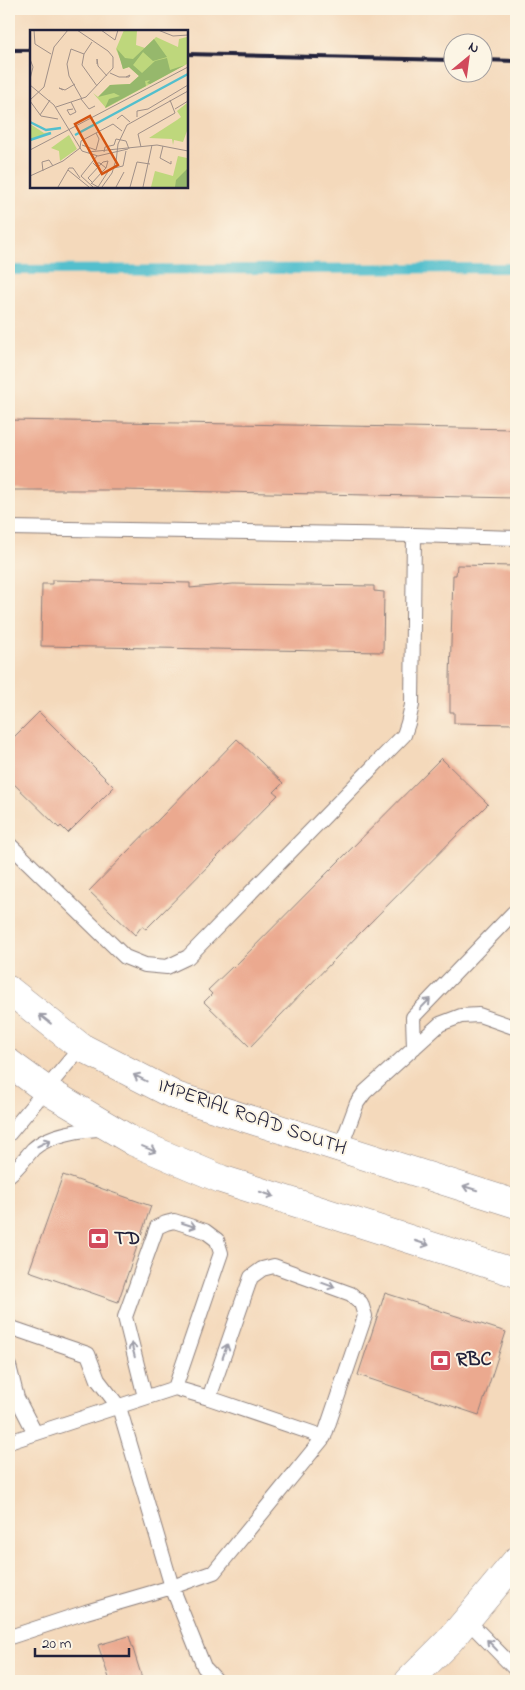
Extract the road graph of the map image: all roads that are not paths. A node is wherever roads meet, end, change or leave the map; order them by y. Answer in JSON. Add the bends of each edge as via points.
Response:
{"nodes":[{"id":1,"x":9,"y":528,"type":"edge"},
{"id":2,"x":414,"y":535,"type":"junction"},
{"id":3,"x":516,"y":538,"type":"edge"},
{"id":4,"x":9,"y":844,"type":"edge"},
{"id":5,"x":516,"y":912,"type":"edge"},
{"id":6,"x":9,"y":990,"type":"edge"},
{"id":7,"x":516,"y":1028,"type":"edge"},
{"id":8,"x":81,"y":1047,"type":"junction"},
{"id":9,"x":414,"y":1048,"type":"junction"},
{"id":10,"x":9,"y":1063,"type":"edge"},
{"id":11,"x":46,"y":1090,"type":"junction"},
{"id":12,"x":110,"y":1129,"type":"junction"},
{"id":13,"x":9,"y":1134,"type":"edge"},
{"id":14,"x":340,"y":1149,"type":"junction"},
{"id":15,"x":9,"y":1175,"type":"edge"},
{"id":16,"x":516,"y":1204,"type":"edge"},
{"id":17,"x":516,"y":1273,"type":"edge"},
{"id":18,"x":9,"y":1327,"type":"edge"},
{"id":19,"x":9,"y":1366,"type":"edge"},
{"id":20,"x":175,"y":1388,"type":"junction"},
{"id":21,"x":145,"y":1397,"type":"junction"},
{"id":22,"x":209,"y":1398,"type":"junction"},
{"id":23,"x":119,"y":1407,"type":"junction"},
{"id":24,"x":34,"y":1433,"type":"junction"},
{"id":25,"x":324,"y":1437,"type":"junction"},
{"id":26,"x":9,"y":1442,"type":"edge"},
{"id":27,"x":516,"y":1562,"type":"edge"},
{"id":28,"x":172,"y":1587,"type":"junction"},
{"id":29,"x":468,"y":1620,"type":"junction"},
{"id":30,"x":9,"y":1636,"type":"edge"},
{"id":31,"x":516,"y":1670,"type":"edge"},
{"id":32,"x":217,"y":1681,"type":"edge"},
{"id":33,"x":409,"y":1681,"type":"edge"}],
"edges":[{"from":1,"to":2,"type":"lane"},
{"from":2,"to":3,"type":"lane"},
{"from":2,"to":4,"type":"lane","via":[[412,705],[404,735],[188,957],[167,967],[145,965],[125,957]]},
{"from":9,"to":5,"type":"lane","one_way":true,"via":[[413,1017]]},
{"from":8,"to":6,"type":"street","name":"IMPERIAL ROAD SOUTH","one_way":true},
{"from":7,"to":9,"type":"lane","via":[[479,1016],[461,1016],[440,1024]]},
{"from":8,"to":11,"type":"lane"},
{"from":14,"to":8,"type":"street","name":"IMPERIAL ROAD SOUTH","one_way":true,"via":[[176,1096]]},
{"from":9,"to":14,"type":"lane","via":[[364,1092]]},
{"from":10,"to":11,"type":"street"},
{"from":11,"to":12,"type":"street"},
{"from":11,"to":13,"type":"lane"},
{"from":15,"to":12,"type":"lane","one_way":true,"via":[[35,1147],[62,1135],[88,1129]]},
{"from":12,"to":17,"type":"street","one_way":true,"via":[[221,1179]]},
{"from":16,"to":14,"type":"street","name":"IMPERIAL ROAD SOUTH","one_way":true},
{"from":18,"to":23,"type":"lane","via":[[88,1354],[98,1380]]},
{"from":19,"to":24,"type":"lane","via":[[17,1398]]},
{"from":20,"to":21,"type":"lane"},
{"from":21,"to":20,"type":"lane","one_way":true,"via":[[125,1316],[157,1228],[174,1221],[205,1231],[217,1240],[221,1252]]},
{"from":20,"to":22,"type":"lane"},
{"from":21,"to":23,"type":"lane"},
{"from":22,"to":25,"type":"lane"},
{"from":22,"to":25,"type":"lane","one_way":true,"via":[[251,1278],[262,1269],[274,1266],[351,1294],[361,1303],[365,1316]]},
{"from":23,"to":24,"type":"lane"},
{"from":23,"to":28,"type":"lane"},
{"from":24,"to":26,"type":"lane"},
{"from":25,"to":28,"type":"lane","via":[[214,1572]]},
{"from":27,"to":29,"type":"street"},
{"from":28,"to":30,"type":"lane"},
{"from":28,"to":32,"type":"lane","via":[[204,1667]]},
{"from":31,"to":29,"type":"lane","one_way":true},
{"from":29,"to":33,"type":"street"}]}
